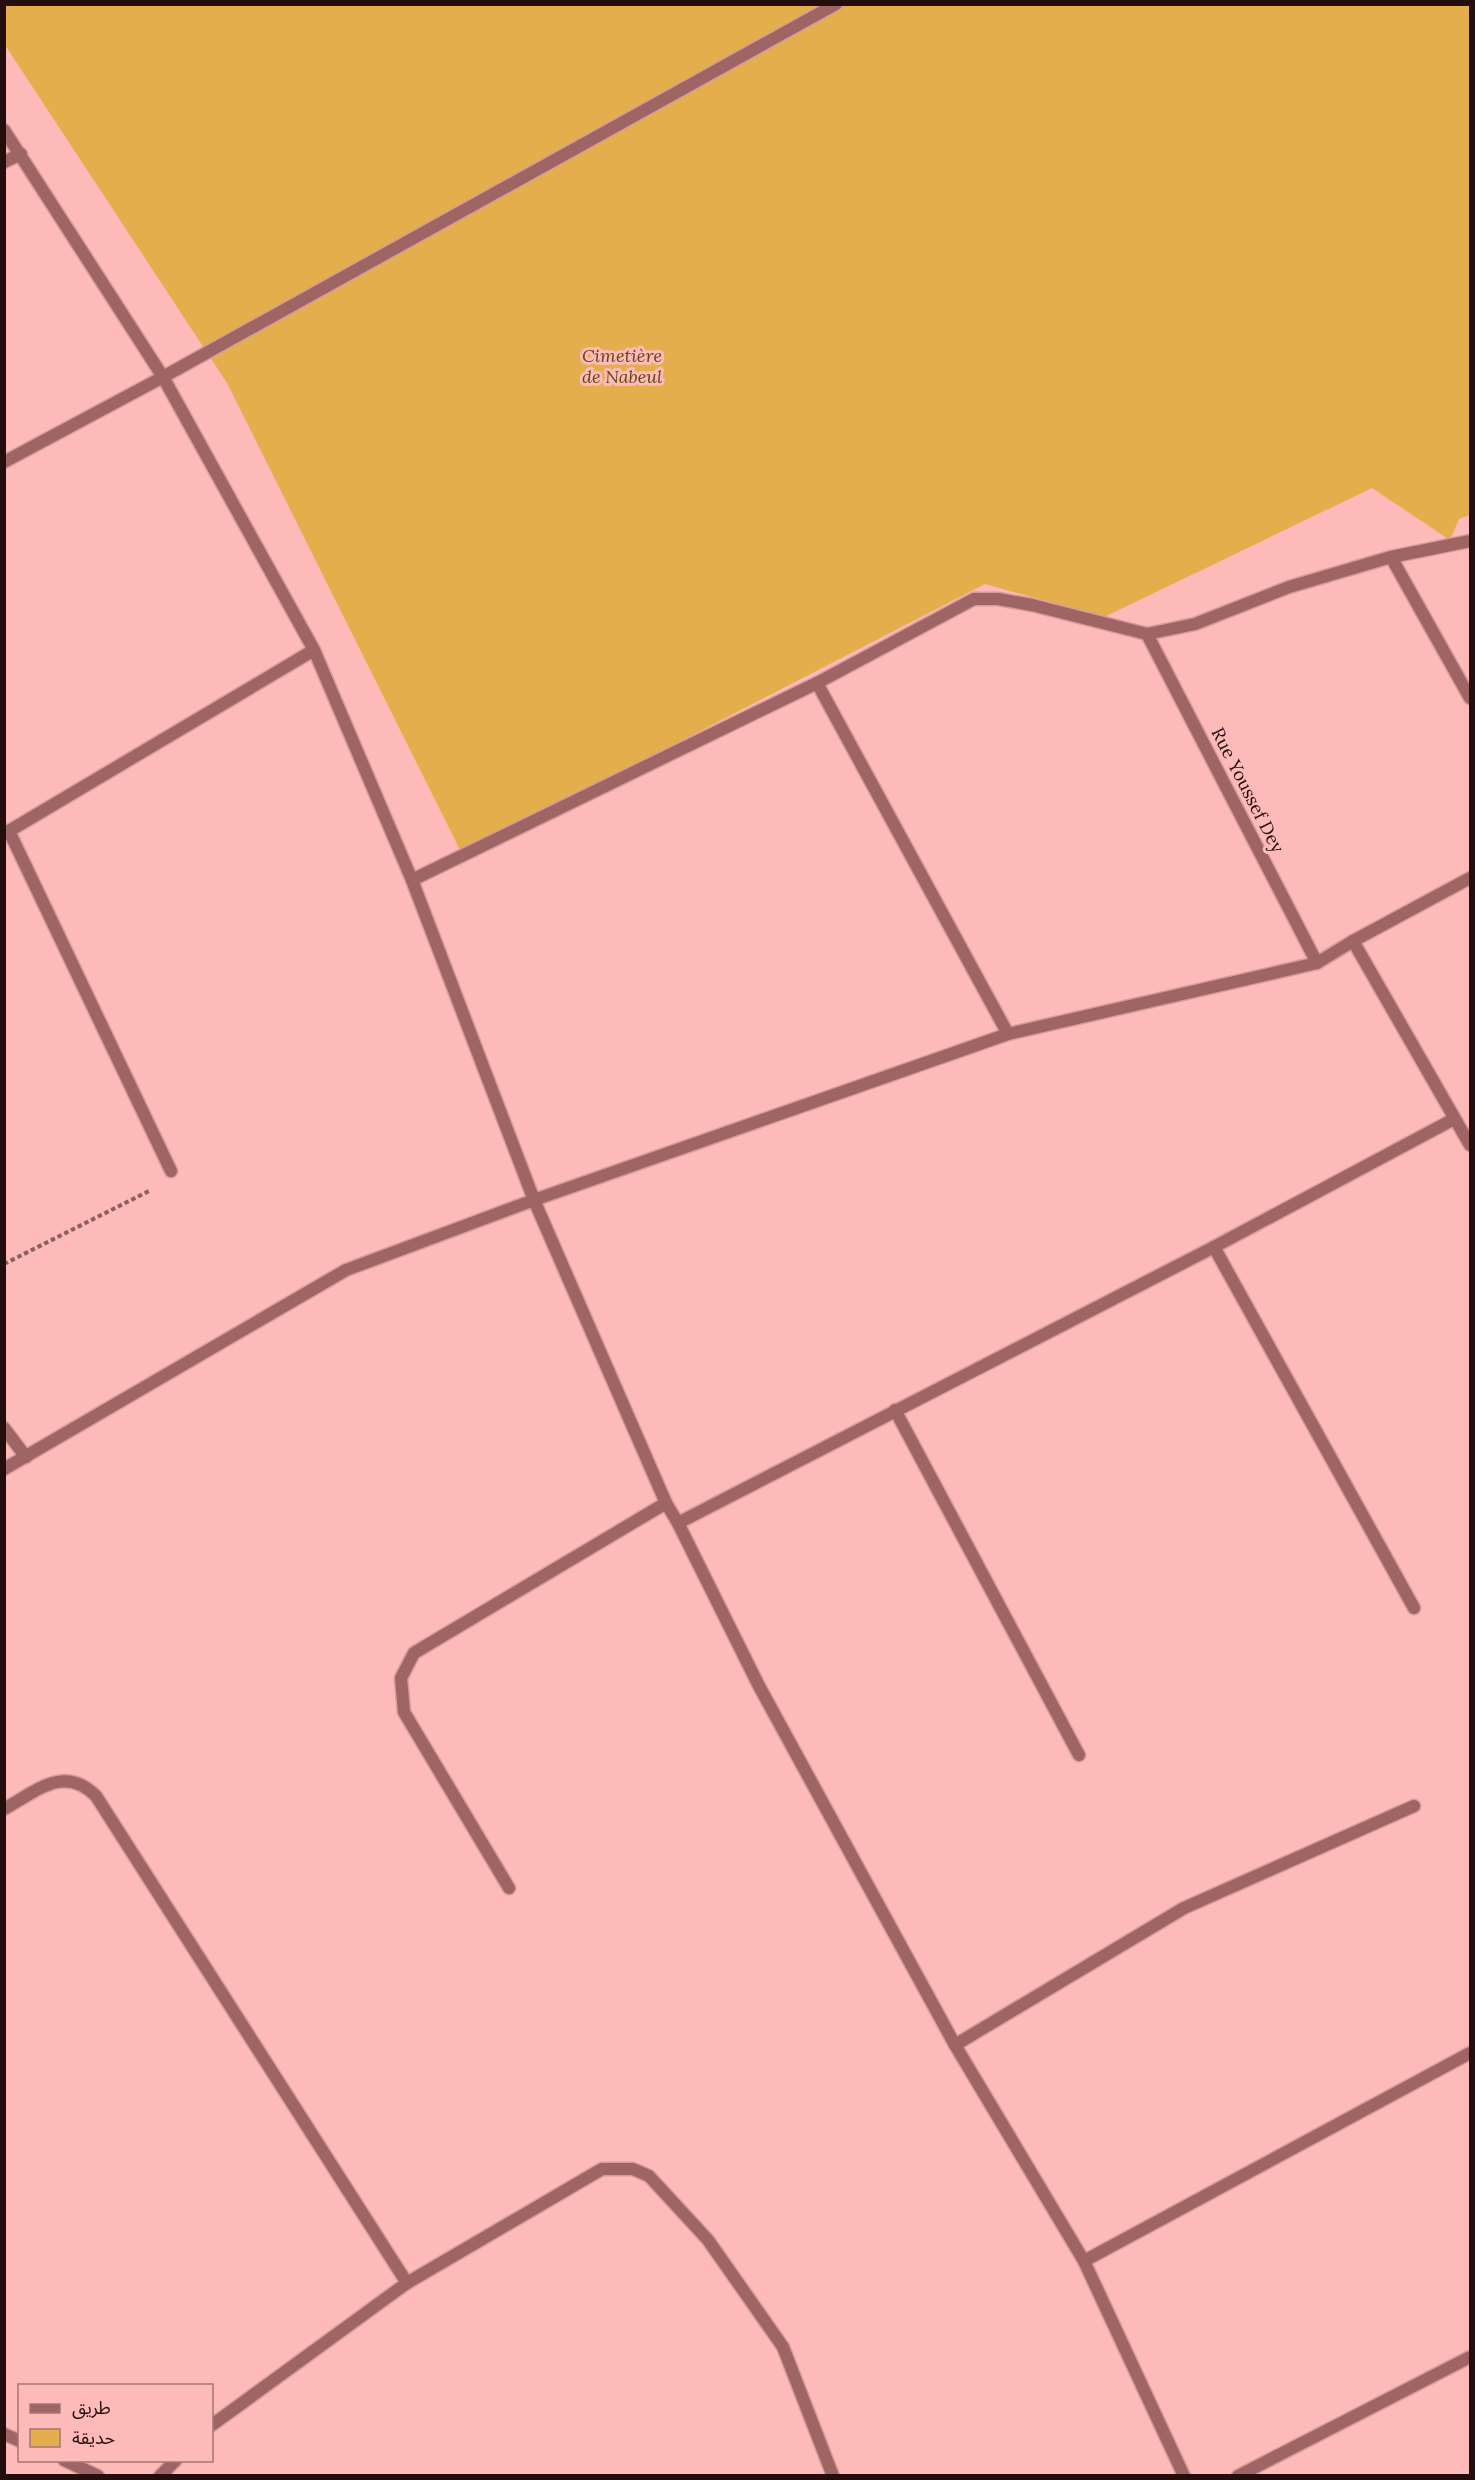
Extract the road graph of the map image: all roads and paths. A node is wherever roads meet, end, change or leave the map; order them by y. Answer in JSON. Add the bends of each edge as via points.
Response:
{"nodes":[{"id":1,"x":836,"y":4,"type":"edge"},
{"id":2,"x":4,"y":130,"type":"edge"},
{"id":3,"x":21,"y":154,"type":"junction"},
{"id":4,"x":4,"y":162,"type":"edge"},
{"id":5,"x":163,"y":377,"type":"junction"},
{"id":6,"x":4,"y":462,"type":"edge"},
{"id":7,"x":1470,"y":541,"type":"edge"},
{"id":8,"x":1391,"y":557,"type":"junction"},
{"id":9,"x":1147,"y":634,"type":"junction"},
{"id":10,"x":314,"y":650,"type":"junction"},
{"id":11,"x":817,"y":683,"type":"junction"},
{"id":12,"x":1470,"y":698,"type":"edge"},
{"id":13,"x":7,"y":833,"type":"edge"},
{"id":14,"x":1470,"y":878,"type":"edge"},
{"id":15,"x":412,"y":880,"type":"junction"},
{"id":16,"x":1353,"y":941,"type":"junction"},
{"id":17,"x":1317,"y":963,"type":"junction"},
{"id":18,"x":1008,"y":1034,"type":"junction"},
{"id":19,"x":1454,"y":1119,"type":"junction"},
{"id":20,"x":1470,"y":1145,"type":"edge"},
{"id":21,"x":171,"y":1171,"type":"joint"},
{"id":22,"x":534,"y":1200,"type":"junction"},
{"id":23,"x":1214,"y":1247,"type":"junction"},
{"id":24,"x":4,"y":1264,"type":"edge"},
{"id":25,"x":895,"y":1410,"type":"junction"},
{"id":26,"x":4,"y":1428,"type":"edge"},
{"id":27,"x":26,"y":1457,"type":"junction"},
{"id":28,"x":4,"y":1469,"type":"edge"},
{"id":29,"x":666,"y":1503,"type":"junction"},
{"id":30,"x":678,"y":1523,"type":"junction"},
{"id":31,"x":1414,"y":1608,"type":"dead end"},
{"id":32,"x":1079,"y":1755,"type":"dead end"},
{"id":33,"x":1414,"y":1806,"type":"dead end"},
{"id":34,"x":4,"y":1809,"type":"edge"},
{"id":35,"x":509,"y":1888,"type":"dead end"},
{"id":36,"x":955,"y":2045,"type":"junction"},
{"id":37,"x":1470,"y":2053,"type":"edge"},
{"id":38,"x":1084,"y":2260,"type":"junction"},
{"id":39,"x":407,"y":2283,"type":"junction"},
{"id":40,"x":1470,"y":2357,"type":"edge"},
{"id":41,"x":213,"y":2424,"type":"edge"},
{"id":42,"x":4,"y":2434,"type":"edge"},
{"id":43,"x":18,"y":2440,"type":"edge"},
{"id":44,"x":69,"y":2462,"type":"edge"},
{"id":45,"x":174,"y":2462,"type":"edge"},
{"id":46,"x":98,"y":2475,"type":"edge"},
{"id":47,"x":160,"y":2475,"type":"edge"},
{"id":48,"x":833,"y":2475,"type":"edge"},
{"id":49,"x":1184,"y":2475,"type":"edge"},
{"id":50,"x":1238,"y":2475,"type":"edge"}],
"edges":[{"from":1,"to":5,"type":"street"},
{"from":2,"to":3,"type":"street"},
{"from":3,"to":4,"type":"street"},
{"from":3,"to":5,"type":"street"},
{"from":5,"to":6,"type":"street"},
{"from":5,"to":10,"type":"street"},
{"from":7,"to":8,"type":"street"},
{"from":8,"to":9,"type":"street","via":[[1289,587],[1195,624]]},
{"from":8,"to":12,"type":"street"},
{"from":9,"to":11,"type":"street","via":[[1032,605],[974,599]]},
{"from":9,"to":17,"type":"street","name":"Rue Youssef Dey"},
{"from":10,"to":13,"type":"street"},
{"from":10,"to":15,"type":"street"},
{"from":11,"to":15,"type":"street"},
{"from":11,"to":18,"type":"street"},
{"from":13,"to":21,"type":"street"},
{"from":14,"to":16,"type":"street"},
{"from":15,"to":22,"type":"street"},
{"from":16,"to":17,"type":"street"},
{"from":16,"to":19,"type":"street"},
{"from":17,"to":18,"type":"street"},
{"from":18,"to":22,"type":"street"},
{"from":19,"to":20,"type":"street"},
{"from":19,"to":23,"type":"street"},
{"from":21,"to":24,"type":"path","via":[[156,1188]]},
{"from":22,"to":27,"type":"street","via":[[346,1270]]},
{"from":22,"to":29,"type":"street"},
{"from":23,"to":25,"type":"street"},
{"from":23,"to":31,"type":"street"},
{"from":25,"to":30,"type":"street"},
{"from":25,"to":32,"type":"street"},
{"from":26,"to":27,"type":"street"},
{"from":27,"to":28,"type":"street"},
{"from":29,"to":30,"type":"street"},
{"from":29,"to":35,"type":"street","via":[[414,1653],[401,1678],[404,1712]]},
{"from":30,"to":36,"type":"street","via":[[759,1686]]},
{"from":33,"to":36,"type":"street","via":[[1184,1908]]},
{"from":34,"to":39,"type":"street","via":[[54,1781],[78,1782],[96,1796]]},
{"from":36,"to":38,"type":"street"},
{"from":37,"to":38,"type":"street"},
{"from":38,"to":49,"type":"street"},
{"from":39,"to":41,"type":"street"},
{"from":39,"to":48,"type":"street","via":[[602,2169],[633,2169],[649,2176],[708,2240],[783,2348]]},
{"from":40,"to":50,"type":"street"},
{"from":42,"to":43,"type":"street"},
{"from":44,"to":46,"type":"street"},
{"from":45,"to":47,"type":"street"}]}
